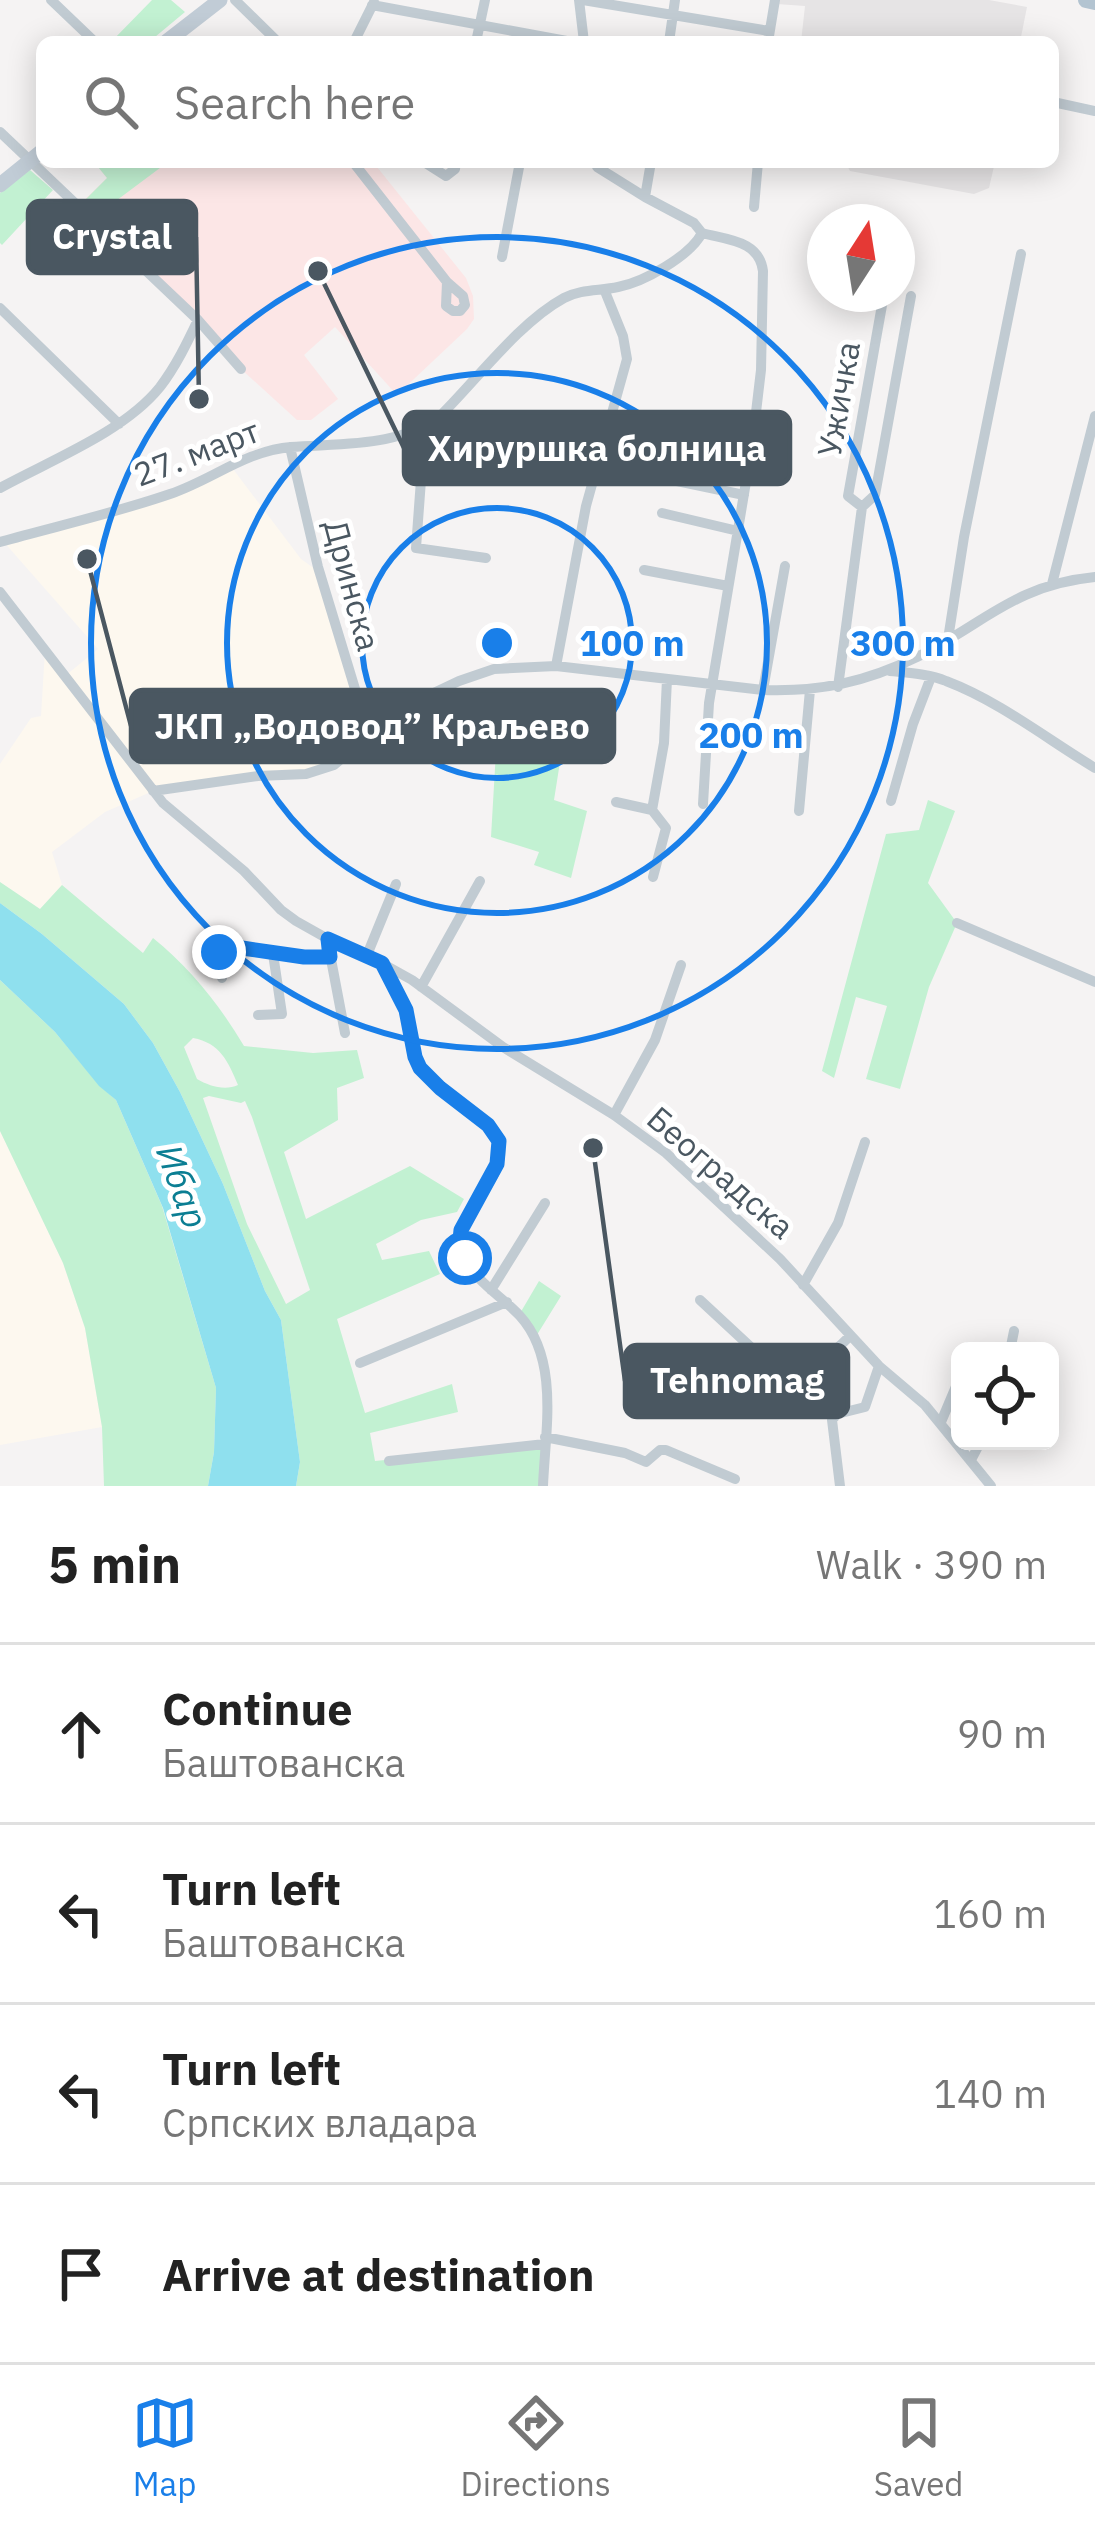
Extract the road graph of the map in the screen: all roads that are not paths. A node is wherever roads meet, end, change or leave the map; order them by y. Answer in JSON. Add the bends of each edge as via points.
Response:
{"nodes":[{"id":1,"x":51,"y":0,"type":"edge"},
{"id":2,"x":220,"y":0,"type":"edge"},
{"id":3,"x":235,"y":0,"type":"edge"},
{"id":4,"x":485,"y":0,"type":"edge"},
{"id":5,"x":581,"y":0,"type":"edge"},
{"id":6,"x":675,"y":0,"type":"edge"},
{"id":7,"x":775,"y":0,"type":"edge"},
{"id":8,"x":1086,"y":0,"type":"edge"},
{"id":9,"x":1095,"y":2,"type":"edge"},
{"id":10,"x":373,"y":3,"type":"edge"},
{"id":11,"x":672,"y":15,"type":"junction"},
{"id":12,"x":480,"y":25,"type":"junction"},
{"id":13,"x":89,"y":36,"type":"edge"},
{"id":14,"x":174,"y":36,"type":"edge"},
{"id":15,"x":189,"y":36,"type":"edge"},
{"id":16,"x":272,"y":36,"type":"edge"},
{"id":17,"x":357,"y":36,"type":"edge"},
{"id":18,"x":477,"y":36,"type":"edge"},
{"id":19,"x":540,"y":36,"type":"edge"},
{"id":20,"x":584,"y":36,"type":"edge"},
{"id":21,"x":670,"y":36,"type":"edge"},
{"id":22,"x":765,"y":36,"type":"edge"},
{"id":23,"x":769,"y":36,"type":"edge"},
{"id":24,"x":1059,"y":103,"type":"edge"},
{"id":25,"x":1095,"y":111,"type":"edge"},
{"id":26,"x":0,"y":132,"type":"edge"},
{"id":27,"x":32,"y":155,"type":"edge"},
{"id":28,"x":45,"y":168,"type":"edge"},
{"id":29,"x":358,"y":168,"type":"edge"},
{"id":30,"x":519,"y":168,"type":"edge"},
{"id":31,"x":599,"y":168,"type":"edge"},
{"id":32,"x":650,"y":168,"type":"edge"},
{"id":33,"x":757,"y":168,"type":"edge"},
{"id":34,"x":0,"y":173,"type":"edge"},
{"id":35,"x":0,"y":185,"type":"edge"},
{"id":36,"x":645,"y":197,"type":"junction"},
{"id":37,"x":754,"y":207,"type":"dead end"},
{"id":38,"x":702,"y":233,"type":"junction"},
{"id":39,"x":1021,"y":254,"type":"dead end"},
{"id":40,"x":502,"y":256,"type":"dead end"},
{"id":41,"x":447,"y":282,"type":"dead end"},
{"id":42,"x":604,"y":289,"type":"junction"},
{"id":43,"x":0,"y":308,"type":"edge"},
{"id":44,"x":881,"y":312,"type":"edge"},
{"id":45,"x":908,"y":312,"type":"edge"},
{"id":46,"x":198,"y":320,"type":"junction"},
{"id":47,"x":241,"y":369,"type":"dead end"},
{"id":48,"x":1095,"y":416,"type":"edge"},
{"id":49,"x":119,"y":424,"type":"junction"},
{"id":50,"x":429,"y":424,"type":"junction"},
{"id":51,"x":686,"y":433,"type":"dead end"},
{"id":52,"x":550,"y":438,"type":"dead end"},
{"id":53,"x":752,"y":446,"type":"junction"},
{"id":54,"x":290,"y":447,"type":"junction"},
{"id":55,"x":1089,"y":459,"type":"edge"},
{"id":56,"x":677,"y":481,"type":"dead end"},
{"id":57,"x":0,"y":488,"type":"edge"},
{"id":58,"x":744,"y":494,"type":"junction"},
{"id":59,"x":862,"y":507,"type":"junction"},
{"id":60,"x":662,"y":513,"type":"dead end"},
{"id":61,"x":738,"y":531,"type":"junction"},
{"id":62,"x":0,"y":542,"type":"edge"},
{"id":63,"x":486,"y":558,"type":"dead end"},
{"id":64,"x":785,"y":566,"type":"dead end"},
{"id":65,"x":644,"y":570,"type":"dead end"},
{"id":66,"x":1095,"y":577,"type":"edge"},
{"id":67,"x":1052,"y":584,"type":"junction"},
{"id":68,"x":728,"y":586,"type":"junction"},
{"id":69,"x":0,"y":592,"type":"edge"},
{"id":70,"x":948,"y":639,"type":"junction"},
{"id":71,"x":911,"y":660,"type":"junction"},
{"id":72,"x":556,"y":666,"type":"junction"},
{"id":73,"x":887,"y":670,"type":"junction"},
{"id":74,"x":917,"y":675,"type":"junction"},
{"id":75,"x":931,"y":677,"type":"junction"},
{"id":76,"x":667,"y":679,"type":"junction"},
{"id":77,"x":712,"y":684,"type":"junction"},
{"id":78,"x":838,"y":687,"type":"junction"},
{"id":79,"x":763,"y":690,"type":"junction"},
{"id":80,"x":811,"y":690,"type":"junction"},
{"id":81,"x":368,"y":735,"type":"junction"},
{"id":82,"x":1095,"y":768,"type":"edge"},
{"id":83,"x":153,"y":791,"type":"junction"},
{"id":84,"x":891,"y":801,"type":"dead end"},
{"id":85,"x":616,"y":802,"type":"dead end"},
{"id":86,"x":703,"y":804,"type":"dead end"},
{"id":87,"x":652,"y":810,"type":"junction"},
{"id":88,"x":799,"y":811,"type":"dead end"},
{"id":89,"x":653,"y":877,"type":"dead end"},
{"id":90,"x":479,"y":881,"type":"dead end"},
{"id":91,"x":396,"y":884,"type":"dead end"},
{"id":92,"x":957,"y":922,"type":"dead end"},
{"id":93,"x":328,"y":939,"type":"junction"},
{"id":94,"x":273,"y":954,"type":"junction"},
{"id":95,"x":367,"y":955,"type":"junction"},
{"id":96,"x":330,"y":957,"type":"junction"},
{"id":97,"x":382,"y":963,"type":"junction"},
{"id":98,"x":681,"y":965,"type":"dead end"},
{"id":99,"x":222,"y":978,"type":"dead end"},
{"id":100,"x":1095,"y":982,"type":"edge"},
{"id":101,"x":421,"y":986,"type":"junction"},
{"id":102,"x":258,"y":1015,"type":"dead end"},
{"id":103,"x":345,"y":1033,"type":"dead end"},
{"id":104,"x":614,"y":1115,"type":"junction"},
{"id":105,"x":865,"y":1142,"type":"dead end"},
{"id":106,"x":545,"y":1203,"type":"dead end"},
{"id":107,"x":803,"y":1285,"type":"junction"},
{"id":108,"x":491,"y":1290,"type":"junction"},
{"id":109,"x":700,"y":1300,"type":"dead end"},
{"id":110,"x":507,"y":1302,"type":"junction"},
{"id":111,"x":1014,"y":1331,"type":"dead end"},
{"id":112,"x":850,"y":1336,"type":"junction"},
{"id":113,"x":1012,"y":1342,"type":"edge"},
{"id":114,"x":360,"y":1364,"type":"dead end"},
{"id":115,"x":879,"y":1366,"type":"junction"},
{"id":116,"x":951,"y":1397,"type":"edge"},
{"id":117,"x":940,"y":1422,"type":"junction"},
{"id":118,"x":545,"y":1440,"type":"junction"},
{"id":119,"x":976,"y":1450,"type":"edge"},
{"id":120,"x":388,"y":1460,"type":"dead end"},
{"id":121,"x":971,"y":1460,"type":"junction"},
{"id":122,"x":735,"y":1479,"type":"dead end"},
{"id":123,"x":543,"y":1486,"type":"edge"},
{"id":124,"x":840,"y":1486,"type":"edge"},
{"id":125,"x":991,"y":1486,"type":"edge"}],
"edges":[{"from":1,"to":13,"type":"street"},
{"from":2,"to":14,"type":"main road"},
{"from":3,"to":15,"type":"main road"},
{"from":3,"to":16,"type":"street"},
{"from":4,"to":12,"type":"street"},
{"from":5,"to":11,"type":"street"},
{"from":5,"to":20,"type":"street"},
{"from":6,"to":11,"type":"street"},
{"from":7,"to":23,"type":"street"},
{"from":8,"to":9,"type":"main road"},
{"from":10,"to":12,"type":"street"},
{"from":10,"to":17,"type":"street"},
{"from":11,"to":21,"type":"street"},
{"from":11,"to":22,"type":"street"},
{"from":12,"to":18,"type":"street"},
{"from":12,"to":19,"type":"street"},
{"from":24,"to":25,"type":"street"},
{"from":26,"to":27,"type":"street"},
{"from":27,"to":34,"type":"main road"},
{"from":27,"to":35,"type":"main road"},
{"from":28,"to":46,"type":"street"},
{"from":29,"to":41,"type":"street"},
{"from":30,"to":40,"type":"street"},
{"from":31,"to":36,"type":"street"},
{"from":32,"to":36,"type":"street"},
{"from":33,"to":37,"type":"street"},
{"from":36,"to":38,"type":"street"},
{"from":38,"to":42,"type":"street","name":"27. март","via":[[652,274]]},
{"from":38,"to":53,"type":"street","via":[[742,243],[763,262]]},
{"from":39,"to":70,"type":"street"},
{"from":42,"to":50,"type":"street","name":"27. март","via":[[546,309]]},
{"from":42,"to":72,"type":"street","via":[[627,359],[586,506]]},
{"from":43,"to":49,"type":"street"},
{"from":44,"to":59,"type":"street","name":"Ужичка","via":[[848,496]]},
{"from":45,"to":59,"type":"street","name":"Ужичка","via":[[875,495]]},
{"from":46,"to":47,"type":"street"},
{"from":46,"to":49,"type":"street","via":[[157,391]]},
{"from":48,"to":55,"type":"street"},
{"from":49,"to":57,"type":"street"},
{"from":50,"to":52,"type":"street"},
{"from":50,"to":54,"type":"street","name":"27. март","via":[[400,436]]},
{"from":50,"to":63,"type":"street","via":[[416,548]]},
{"from":51,"to":53,"type":"street"},
{"from":53,"to":58,"type":"street"},
{"from":54,"to":62,"type":"street","name":"27. март","via":[[258,452],[175,493]]},
{"from":54,"to":81,"type":"street","name":"Дринска"},
{"from":55,"to":67,"type":"street"},
{"from":56,"to":58,"type":"street"},
{"from":58,"to":61,"type":"street"},
{"from":59,"to":78,"type":"street","name":"Ужичка"},
{"from":60,"to":61,"type":"street"},
{"from":61,"to":68,"type":"street"},
{"from":64,"to":79,"type":"street"},
{"from":65,"to":68,"type":"street"},
{"from":66,"to":67,"type":"street"},
{"from":67,"to":70,"type":"street"},
{"from":68,"to":77,"type":"street"},
{"from":69,"to":83,"type":"street","name":"Београдска"},
{"from":70,"to":71,"type":"street"},
{"from":71,"to":73,"type":"street"},
{"from":71,"to":74,"type":"street"},
{"from":72,"to":76,"type":"street"},
{"from":72,"to":81,"type":"street","via":[[494,669],[458,681]]},
{"from":73,"to":74,"type":"street"},
{"from":73,"to":78,"type":"street"},
{"from":74,"to":75,"type":"street"},
{"from":75,"to":82,"type":"street"},
{"from":75,"to":84,"type":"street"},
{"from":76,"to":77,"type":"street"},
{"from":76,"to":87,"type":"street"},
{"from":77,"to":79,"type":"street"},
{"from":77,"to":86,"type":"street"},
{"from":78,"to":80,"type":"street"},
{"from":79,"to":80,"type":"street"},
{"from":80,"to":88,"type":"street"},
{"from":81,"to":83,"type":"street","via":[[334,765],[306,774]]},
{"from":83,"to":93,"type":"street","name":"Београдска","via":[[281,910]]},
{"from":85,"to":87,"type":"street"},
{"from":87,"to":89,"type":"street","via":[[666,828]]},
{"from":90,"to":101,"type":"street"},
{"from":91,"to":95,"type":"street"},
{"from":92,"to":100,"type":"street"},
{"from":93,"to":95,"type":"street","name":"Београдска"},
{"from":93,"to":96,"type":"street"},
{"from":94,"to":96,"type":"street"},
{"from":94,"to":99,"type":"street","via":[[222,950]]},
{"from":94,"to":102,"type":"street","via":[[282,1014]]},
{"from":95,"to":97,"type":"street","name":"Београдска"},
{"from":96,"to":103,"type":"street"},
{"from":97,"to":101,"type":"street","name":"Београдска"},
{"from":97,"to":108,"type":"street","via":[[406,1010],[420,1068],[499,1141],[497,1164],[460,1240]]},
{"from":98,"to":104,"type":"street","via":[[655,1040]]},
{"from":101,"to":104,"type":"street","name":"Београдска"},
{"from":104,"to":107,"type":"street","name":"Београдска","via":[[683,1167]]},
{"from":105,"to":107,"type":"street","via":[[838,1223]]},
{"from":106,"to":108,"type":"street"},
{"from":107,"to":112,"type":"street","name":"Београдска"},
{"from":108,"to":110,"type":"street"},
{"from":109,"to":112,"type":"street","via":[[784,1378],[830,1357]]},
{"from":110,"to":114,"type":"street"},
{"from":110,"to":118,"type":"street","via":[[540,1348]]},
{"from":111,"to":113,"type":"street"},
{"from":112,"to":115,"type":"street","name":"Београдска"},
{"from":115,"to":117,"type":"street","name":"Београдска"},
{"from":115,"to":124,"type":"street","via":[[865,1407],[832,1420]]},
{"from":116,"to":117,"type":"street"},
{"from":117,"to":121,"type":"street","name":"Београдска"},
{"from":118,"to":120,"type":"street"},
{"from":118,"to":122,"type":"street","via":[[646,1462],[666,1450]]},
{"from":118,"to":123,"type":"street"},
{"from":119,"to":121,"type":"street"},
{"from":121,"to":125,"type":"street","name":"Београдска"}]}
